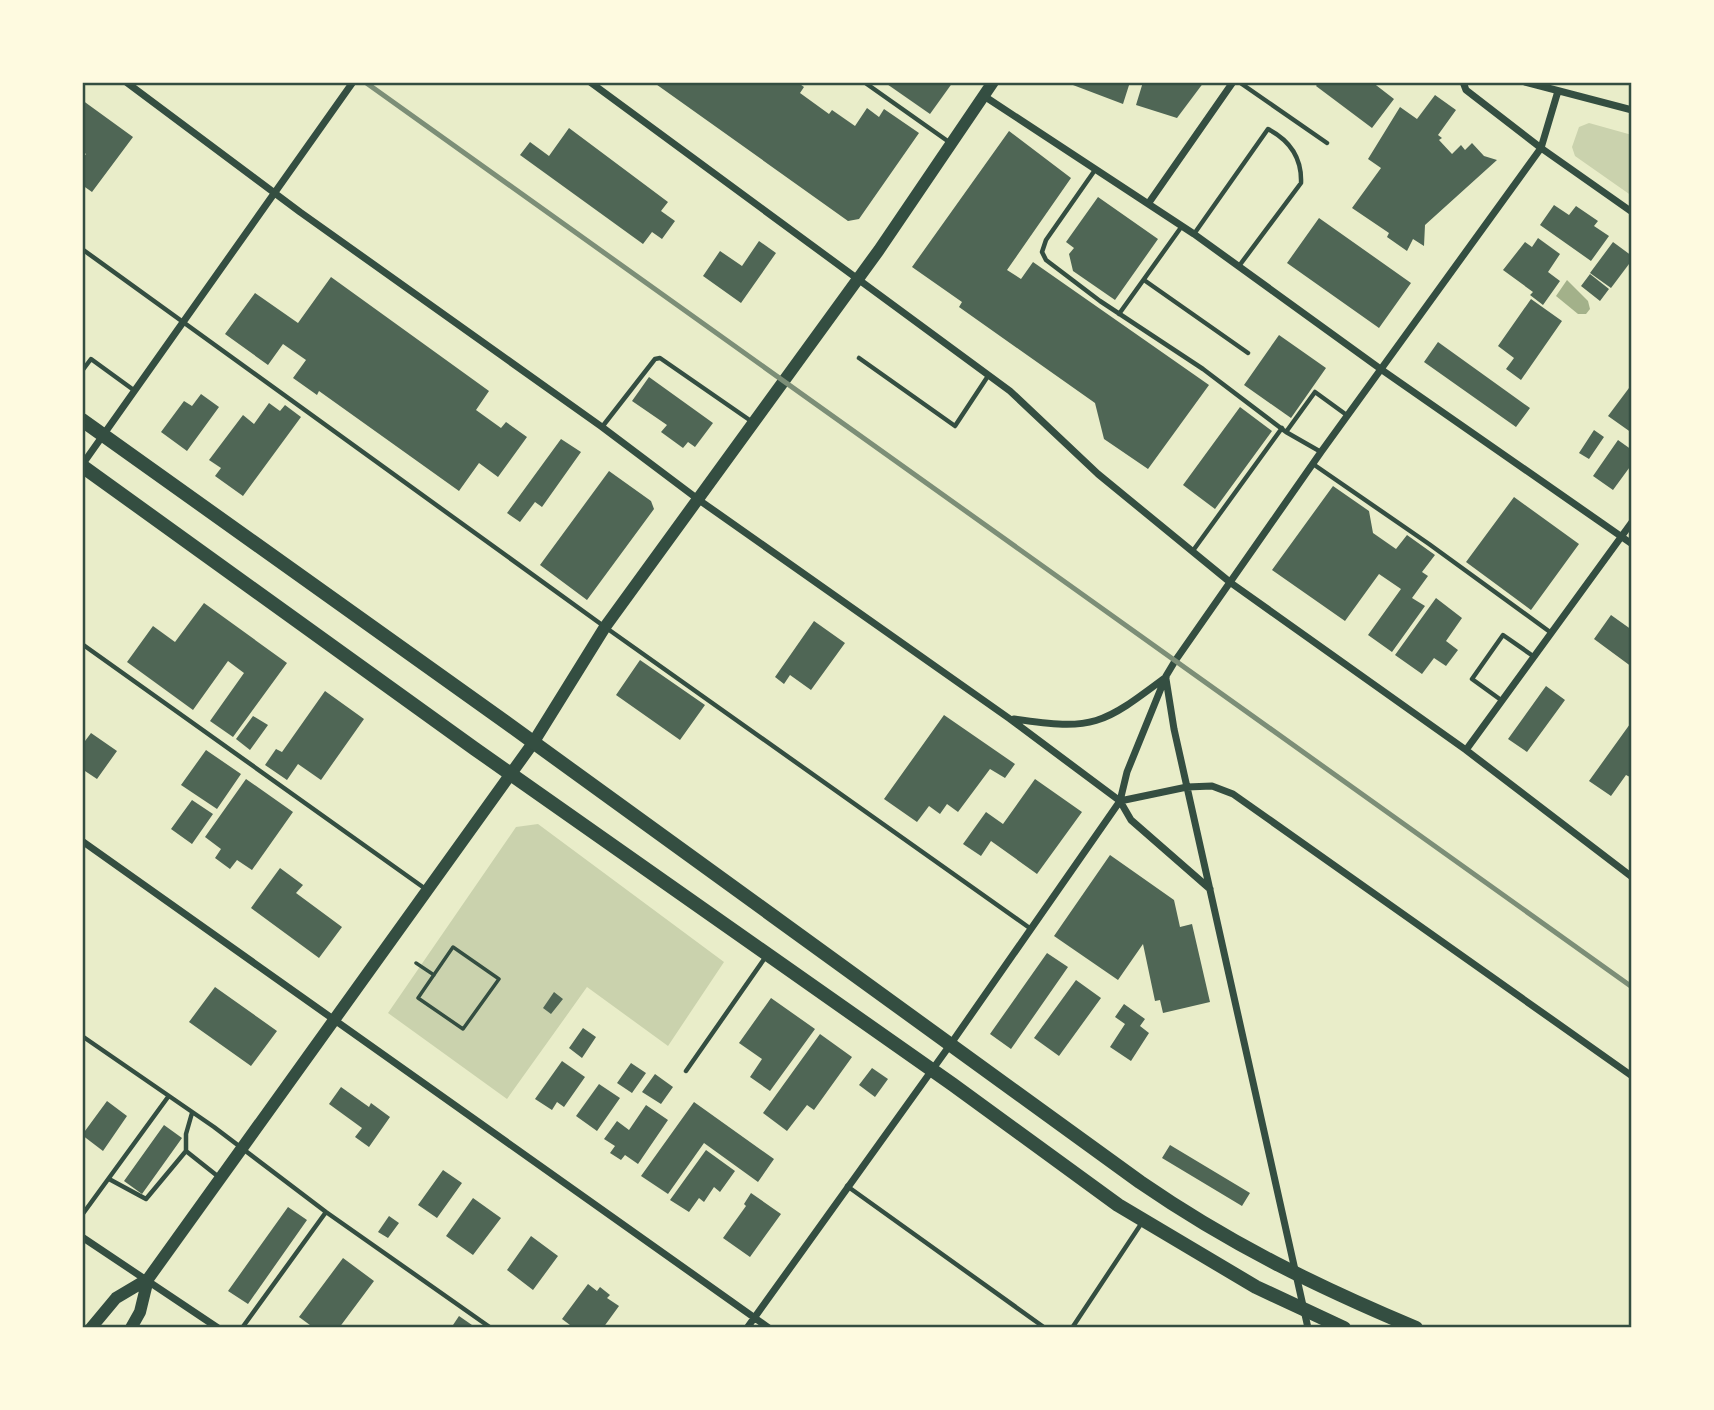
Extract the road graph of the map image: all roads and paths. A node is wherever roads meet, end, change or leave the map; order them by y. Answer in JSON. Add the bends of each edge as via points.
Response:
{"nodes":[{"id":1,"x":126,"y":82,"type":"edge"},
{"id":2,"x":353,"y":82,"type":"edge"},
{"id":3,"x":590,"y":82,"type":"edge"},
{"id":4,"x":864,"y":82,"type":"edge"},
{"id":5,"x":993,"y":82,"type":"edge"},
{"id":6,"x":1233,"y":82,"type":"edge"},
{"id":7,"x":1239,"y":82,"type":"edge"},
{"id":8,"x":1463,"y":82,"type":"edge"},
{"id":9,"x":1525,"y":82,"type":"edge"},
{"id":10,"x":1558,"y":91,"type":"junction"},
{"id":11,"x":984,"y":96,"type":"junction"},
{"id":12,"x":1632,"y":110,"type":"edge"},
{"id":13,"x":1327,"y":143,"type":"dead end"},
{"id":14,"x":953,"y":144,"type":"junction"},
{"id":15,"x":1541,"y":148,"type":"junction"},
{"id":16,"x":1095,"y":170,"type":"junction"},
{"id":17,"x":275,"y":193,"type":"junction"},
{"id":18,"x":1148,"y":204,"type":"junction"},
{"id":19,"x":1632,"y":212,"type":"edge"},
{"id":20,"x":1182,"y":226,"type":"junction"},
{"id":21,"x":1194,"y":234,"type":"junction"},
{"id":22,"x":82,"y":249,"type":"edge"},
{"id":23,"x":1239,"y":267,"type":"junction"},
{"id":24,"x":858,"y":280,"type":"junction"},
{"id":25,"x":1144,"y":280,"type":"junction"},
{"id":26,"x":1119,"y":314,"type":"junction"},
{"id":27,"x":184,"y":323,"type":"junction"},
{"id":28,"x":1248,"y":353,"type":"dead end"},
{"id":29,"x":859,"y":358,"type":"dead end"},
{"id":30,"x":1382,"y":370,"type":"junction"},
{"id":31,"x":82,"y":371,"type":"edge"},
{"id":32,"x":989,"y":375,"type":"junction"},
{"id":33,"x":135,"y":391,"type":"junction"},
{"id":34,"x":1348,"y":416,"type":"junction"},
{"id":35,"x":82,"y":421,"type":"edge"},
{"id":36,"x":754,"y":423,"type":"junction"},
{"id":37,"x":601,"y":427,"type":"junction"},
{"id":38,"x":1284,"y":430,"type":"junction"},
{"id":39,"x":103,"y":435,"type":"junction"},
{"id":40,"x":1321,"y":452,"type":"junction"},
{"id":41,"x":1313,"y":464,"type":"junction"},
{"id":42,"x":82,"y":465,"type":"edge"},
{"id":43,"x":699,"y":500,"type":"junction"},
{"id":44,"x":1632,"y":522,"type":"edge"},
{"id":45,"x":1621,"y":536,"type":"junction"},
{"id":46,"x":1632,"y":544,"type":"edge"},
{"id":47,"x":1192,"y":552,"type":"junction"},
{"id":48,"x":1231,"y":583,"type":"junction"},
{"id":49,"x":606,"y":626,"type":"junction"},
{"id":50,"x":1550,"y":632,"type":"junction"},
{"id":51,"x":82,"y":644,"type":"edge"},
{"id":52,"x":1533,"y":656,"type":"junction"},
{"id":53,"x":1166,"y":677,"type":"junction"},
{"id":54,"x":1501,"y":700,"type":"junction"},
{"id":55,"x":1010,"y":719,"type":"junction"},
{"id":56,"x":533,"y":743,"type":"junction"},
{"id":57,"x":1466,"y":750,"type":"junction"},
{"id":58,"x":510,"y":774,"type":"junction"},
{"id":59,"x":1187,"y":787,"type":"junction"},
{"id":60,"x":1120,"y":801,"type":"junction"},
{"id":61,"x":82,"y":841,"type":"edge"},
{"id":62,"x":1632,"y":877,"type":"edge"},
{"id":63,"x":1210,"y":889,"type":"junction"},
{"id":64,"x":428,"y":890,"type":"junction"},
{"id":65,"x":1031,"y":929,"type":"junction"},
{"id":66,"x":767,"y":955,"type":"junction"},
{"id":67,"x":416,"y":962,"type":"dead end"},
{"id":68,"x":433,"y":975,"type":"junction"},
{"id":69,"x":335,"y":1020,"type":"junction"},
{"id":70,"x":82,"y":1036,"type":"edge"},
{"id":71,"x":950,"y":1045,"type":"junction"},
{"id":72,"x":686,"y":1071,"type":"dead end"},
{"id":73,"x":932,"y":1071,"type":"junction"},
{"id":74,"x":1632,"y":1076,"type":"edge"},
{"id":75,"x":168,"y":1097,"type":"junction"},
{"id":76,"x":192,"y":1113,"type":"junction"},
{"id":77,"x":242,"y":1150,"type":"junction"},
{"id":78,"x":186,"y":1152,"type":"junction"},
{"id":79,"x":109,"y":1179,"type":"junction"},
{"id":80,"x":221,"y":1179,"type":"junction"},
{"id":81,"x":847,"y":1186,"type":"junction"},
{"id":82,"x":326,"y":1212,"type":"junction"},
{"id":83,"x":82,"y":1215,"type":"edge"},
{"id":84,"x":1144,"y":1221,"type":"junction"},
{"id":85,"x":82,"y":1237,"type":"edge"},
{"id":86,"x":1297,"y":1275,"type":"junction"},
{"id":87,"x":148,"y":1279,"type":"junction"},
{"id":88,"x":1305,"y":1311,"type":"junction"},
{"id":89,"x":754,"y":1318,"type":"junction"},
{"id":90,"x":91,"y":1328,"type":"edge"},
{"id":91,"x":131,"y":1328,"type":"edge"},
{"id":92,"x":218,"y":1328,"type":"edge"},
{"id":93,"x":242,"y":1328,"type":"edge"},
{"id":94,"x":491,"y":1328,"type":"edge"},
{"id":95,"x":747,"y":1328,"type":"edge"},
{"id":96,"x":769,"y":1328,"type":"edge"},
{"id":97,"x":1045,"y":1328,"type":"edge"},
{"id":98,"x":1072,"y":1328,"type":"edge"},
{"id":99,"x":1308,"y":1328,"type":"edge"},
{"id":100,"x":1344,"y":1328,"type":"edge"},
{"id":101,"x":1416,"y":1328,"type":"edge"}],
"edges":[{"from":1,"to":17,"type":"street"},
{"from":2,"to":17,"type":"street"},
{"from":3,"to":24,"type":"street"},
{"from":4,"to":14,"type":"lane"},
{"from":5,"to":11,"type":"main road"},
{"from":6,"to":18,"type":"street"},
{"from":7,"to":13,"type":"lane"},
{"from":8,"to":15,"type":"street","via":[[1466,90]]},
{"from":9,"to":10,"type":"street"},
{"from":10,"to":12,"type":"street"},
{"from":10,"to":15,"type":"street"},
{"from":11,"to":14,"type":"main road"},
{"from":11,"to":16,"type":"street"},
{"from":14,"to":24,"type":"main road"},
{"from":15,"to":19,"type":"street"},
{"from":15,"to":30,"type":"street"},
{"from":16,"to":18,"type":"street"},
{"from":16,"to":26,"type":"lane","via":[[1042,251],[1051,265]]},
{"from":17,"to":27,"type":"street"},
{"from":17,"to":37,"type":"street"},
{"from":18,"to":20,"type":"street"},
{"from":20,"to":21,"type":"street"},
{"from":20,"to":25,"type":"lane"},
{"from":21,"to":23,"type":"street"},
{"from":21,"to":23,"type":"lane","via":[[1268,129],[1283,138],[1299,163],[1301,183]]},
{"from":22,"to":27,"type":"lane"},
{"from":23,"to":30,"type":"street"},
{"from":24,"to":32,"type":"street"},
{"from":24,"to":36,"type":"main road"},
{"from":25,"to":26,"type":"lane"},
{"from":25,"to":28,"type":"lane"},
{"from":26,"to":38,"type":"lane"},
{"from":27,"to":33,"type":"street"},
{"from":27,"to":49,"type":"lane"},
{"from":29,"to":32,"type":"lane","via":[[955,426]]},
{"from":30,"to":34,"type":"street"},
{"from":30,"to":45,"type":"street"},
{"from":31,"to":33,"type":"lane","via":[[91,359]]},
{"from":32,"to":47,"type":"street"},
{"from":33,"to":39,"type":"street"},
{"from":34,"to":38,"type":"lane","via":[[1315,392]]},
{"from":34,"to":40,"type":"street"},
{"from":35,"to":39,"type":"main road"},
{"from":36,"to":37,"type":"lane","via":[[660,358]]},
{"from":36,"to":43,"type":"main road"},
{"from":37,"to":43,"type":"street"},
{"from":38,"to":40,"type":"lane"},
{"from":38,"to":47,"type":"lane"},
{"from":39,"to":42,"type":"street"},
{"from":39,"to":56,"type":"main road"},
{"from":40,"to":41,"type":"street"},
{"from":41,"to":48,"type":"street"},
{"from":41,"to":50,"type":"lane"},
{"from":42,"to":58,"type":"main road"},
{"from":43,"to":49,"type":"main road"},
{"from":43,"to":55,"type":"street"},
{"from":44,"to":45,"type":"street"},
{"from":45,"to":46,"type":"street"},
{"from":45,"to":50,"type":"street"},
{"from":47,"to":48,"type":"street"},
{"from":48,"to":53,"type":"street"},
{"from":48,"to":57,"type":"street"},
{"from":49,"to":56,"type":"main road"},
{"from":49,"to":65,"type":"lane"},
{"from":50,"to":52,"type":"street"},
{"from":51,"to":64,"type":"lane"},
{"from":52,"to":54,"type":"street"},
{"from":52,"to":54,"type":"lane","via":[[1503,635],[1472,679]]},
{"from":53,"to":55,"type":"street","via":[[1119,712],[1093,723],[1074,726]]},
{"from":53,"to":59,"type":"street"},
{"from":53,"to":60,"type":"street","via":[[1127,772]]},
{"from":54,"to":57,"type":"street"},
{"from":55,"to":60,"type":"street"},
{"from":56,"to":58,"type":"main road"},
{"from":56,"to":71,"type":"main road"},
{"from":57,"to":62,"type":"street"},
{"from":58,"to":64,"type":"main road"},
{"from":58,"to":66,"type":"main road"},
{"from":59,"to":60,"type":"street"},
{"from":59,"to":63,"type":"street"},
{"from":59,"to":74,"type":"street","via":[[1212,786],[1233,794]]},
{"from":60,"to":63,"type":"street","via":[[1131,820]]},
{"from":60,"to":65,"type":"street"},
{"from":61,"to":69,"type":"street"},
{"from":63,"to":86,"type":"street"},
{"from":64,"to":69,"type":"main road"},
{"from":65,"to":71,"type":"street"},
{"from":66,"to":72,"type":"lane"},
{"from":66,"to":73,"type":"main road"},
{"from":67,"to":68,"type":"path"},
{"from":68,"to":68,"type":"path","via":[[418,998],[463,1029],[499,979],[453,947]]},
{"from":69,"to":77,"type":"main road"},
{"from":69,"to":89,"type":"street"},
{"from":70,"to":75,"type":"lane"},
{"from":71,"to":73,"type":"street"},
{"from":71,"to":86,"type":"main road","via":[[1186,1213]]},
{"from":73,"to":81,"type":"street"},
{"from":73,"to":84,"type":"main road"},
{"from":75,"to":76,"type":"lane"},
{"from":75,"to":79,"type":"lane"},
{"from":76,"to":77,"type":"lane"},
{"from":76,"to":78,"type":"lane"},
{"from":77,"to":80,"type":"main road"},
{"from":77,"to":82,"type":"lane"},
{"from":78,"to":79,"type":"lane","via":[[146,1199]]},
{"from":78,"to":80,"type":"lane"},
{"from":79,"to":83,"type":"lane"},
{"from":80,"to":87,"type":"main road"},
{"from":81,"to":89,"type":"street"},
{"from":81,"to":97,"type":"lane"},
{"from":82,"to":93,"type":"lane"},
{"from":82,"to":94,"type":"lane"},
{"from":84,"to":88,"type":"main road"},
{"from":84,"to":98,"type":"lane"},
{"from":85,"to":87,"type":"street"},
{"from":86,"to":88,"type":"street"},
{"from":86,"to":101,"type":"main road"},
{"from":87,"to":90,"type":"main road","via":[[116,1298]]},
{"from":87,"to":91,"type":"main road"},
{"from":87,"to":92,"type":"street"},
{"from":88,"to":99,"type":"street"},
{"from":88,"to":100,"type":"main road"},
{"from":89,"to":95,"type":"street"},
{"from":89,"to":96,"type":"street"}]}
